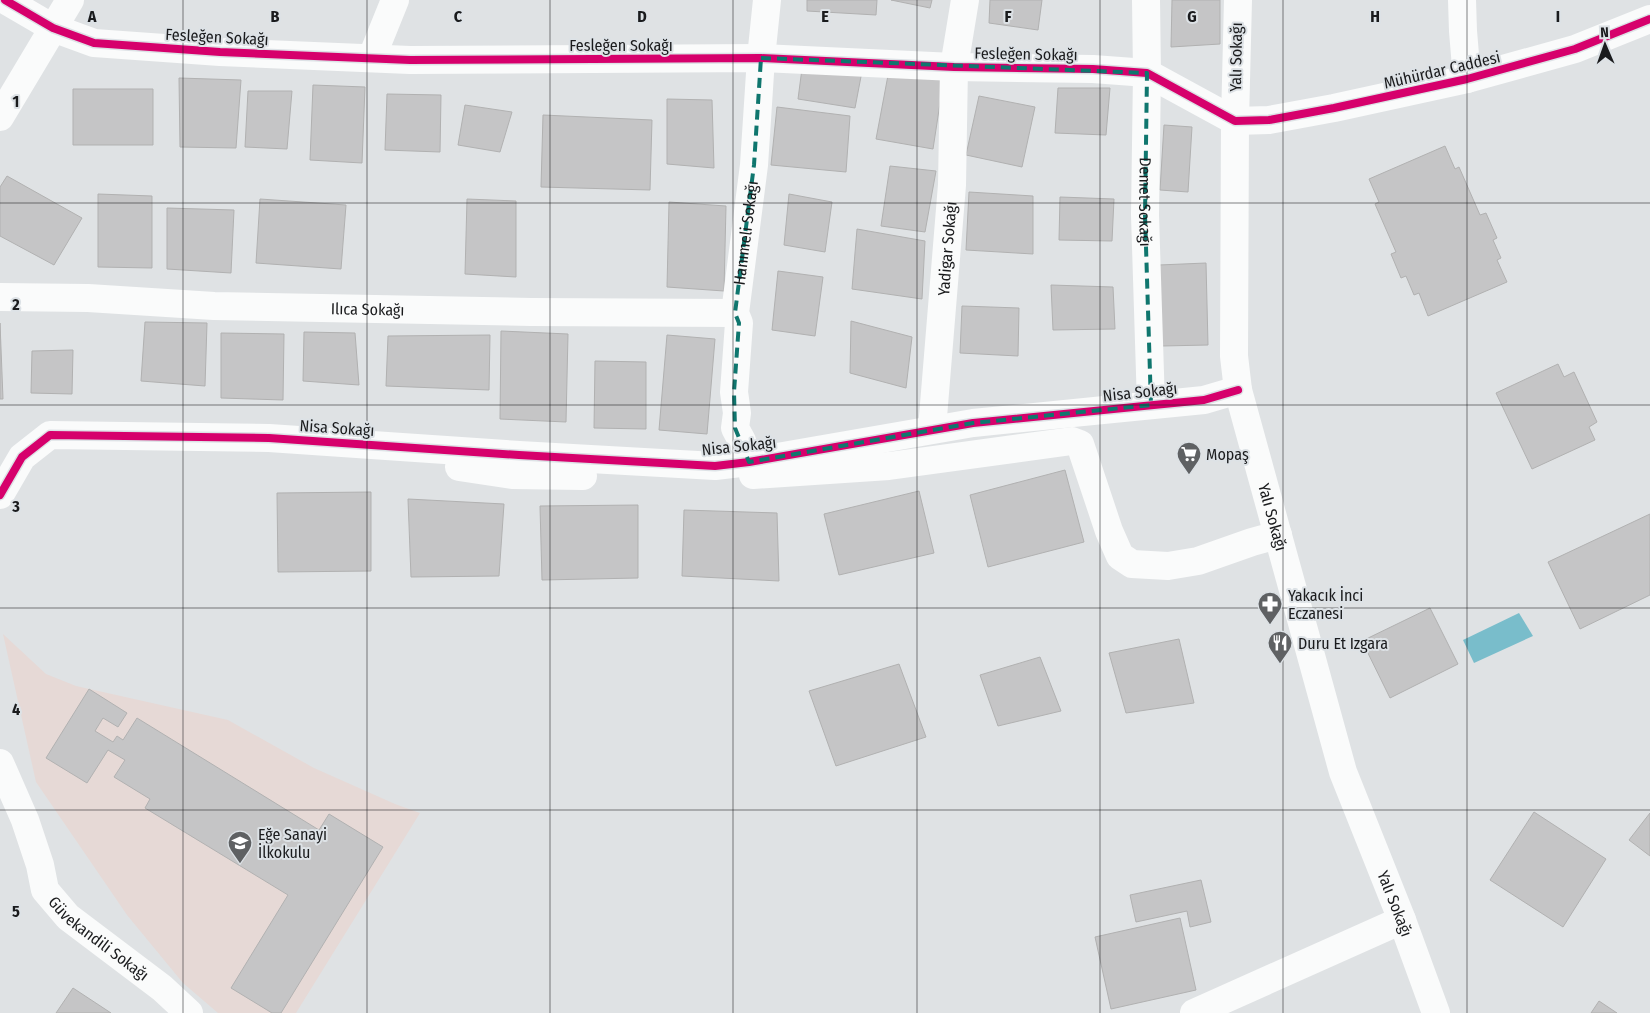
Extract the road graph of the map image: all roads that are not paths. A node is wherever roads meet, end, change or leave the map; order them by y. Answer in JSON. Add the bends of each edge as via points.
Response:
{"nodes":[{"id":1,"x":5,"y":0,"type":"edge"},
{"id":2,"x":70,"y":0,"type":"edge"},
{"id":3,"x":395,"y":0,"type":"edge"},
{"id":4,"x":767,"y":0,"type":"edge"},
{"id":5,"x":965,"y":0,"type":"edge"},
{"id":6,"x":1146,"y":0,"type":"edge"},
{"id":7,"x":1238,"y":0,"type":"edge"},
{"id":8,"x":1462,"y":0,"type":"edge"},
{"id":9,"x":1650,"y":20,"type":"edge"},
{"id":10,"x":53,"y":28,"type":"junction"},
{"id":11,"x":372,"y":57,"type":"junction"},
{"id":12,"x":761,"y":58,"type":"junction"},
{"id":13,"x":954,"y":67,"type":"junction"},
{"id":14,"x":1147,"y":73,"type":"junction"},
{"id":15,"x":1467,"y":79,"type":"junction"},
{"id":16,"x":0,"y":117,"type":"edge"},
{"id":17,"x":1235,"y":121,"type":"junction"},
{"id":18,"x":0,"y":297,"type":"edge"},
{"id":19,"x":736,"y":313,"type":"junction"},
{"id":20,"x":1238,"y":390,"type":"junction"},
{"id":21,"x":1151,"y":405,"type":"junction"},
{"id":22,"x":932,"y":429,"type":"junction"},
{"id":23,"x":749,"y":462,"type":"junction"},
{"id":24,"x":445,"y":466,"type":"dead end"},
{"id":25,"x":0,"y":495,"type":"edge"},
{"id":26,"x":1278,"y":535,"type":"junction"},
{"id":27,"x":0,"y":763,"type":"edge"},
{"id":28,"x":1402,"y":920,"type":"junction"},
{"id":29,"x":189,"y":1013,"type":"edge"},
{"id":30,"x":1194,"y":1013,"type":"edge"},
{"id":31,"x":1436,"y":1013,"type":"edge"}],
"edges":[{"from":1,"to":10,"type":"street","name":"Fesleğen Sokağı"},
{"from":2,"to":10,"type":"street"},
{"from":3,"to":11,"type":"street"},
{"from":4,"to":12,"type":"street","name":"Hanımeli Sokağı"},
{"from":5,"to":13,"type":"street","name":"Yadigar Sokağı"},
{"from":6,"to":14,"type":"street","name":"Demet Sokağı"},
{"from":7,"to":17,"type":"street","name":"Yalı Sokağı"},
{"from":8,"to":15,"type":"street"},
{"from":9,"to":15,"type":"street","name":"Mühürdar Caddesi","via":[[1575,49]]},
{"from":10,"to":11,"type":"street","name":"Fesleğen Sokağı","via":[[94,43],[220,52]]},
{"from":10,"to":16,"type":"street"},
{"from":11,"to":12,"type":"street","name":"Fesleğen Sokağı","via":[[410,60]]},
{"from":12,"to":13,"type":"street","name":"Fesleğen Sokağı"},
{"from":12,"to":19,"type":"street","name":"Hanımeli Sokağı","via":[[754,165]]},
{"from":13,"to":14,"type":"street","name":"Fesleğen Sokağı"},
{"from":13,"to":22,"type":"street","name":"Yadigar Sokağı","via":[[952,185]]},
{"from":14,"to":17,"type":"street","name":"Fesleğen Sokağı"},
{"from":14,"to":21,"type":"street","name":"Demet Sokağı","via":[[1145,215]]},
{"from":15,"to":17,"type":"street","name":"Mühürdar Caddesi","via":[[1269,120]]},
{"from":17,"to":20,"type":"street","name":"Yalı Sokağı","via":[[1234,356]]},
{"from":18,"to":19,"type":"street","name":"Ilıca Sokağı","via":[[88,298],[214,306]]},
{"from":19,"to":23,"type":"street","name":"Hanımeli Sokağı","via":[[739,323],[735,428]]},
{"from":20,"to":21,"type":"street","name":"Nisa Sokağı","via":[[1204,400]]},
{"from":20,"to":26,"type":"street","name":"Yalı Sokağı"},
{"from":21,"to":22,"type":"street","name":"Nisa Sokağı"},
{"from":22,"to":23,"type":"street","name":"Nisa Sokağı"},
{"from":23,"to":25,"type":"street","name":"Nisa Sokağı","via":[[715,466],[269,438],[50,435],[22,457]]},
{"from":24,"to":26,"type":"street","via":[[512,475],[660,478],[778,475],[889,466],[1072,441],[1080,444],[1120,556],[1132,564],[1168,566],[1198,561]]},
{"from":26,"to":28,"type":"street","name":"Yalı Sokağı","via":[[1343,772]]},
{"from":27,"to":29,"type":"street","name":"Güvekandili Sokağı","via":[[26,820],[45,890],[68,918],[162,988]]},
{"from":28,"to":30,"type":"street"},
{"from":28,"to":31,"type":"street","name":"Yalı Sokağı"}]}
